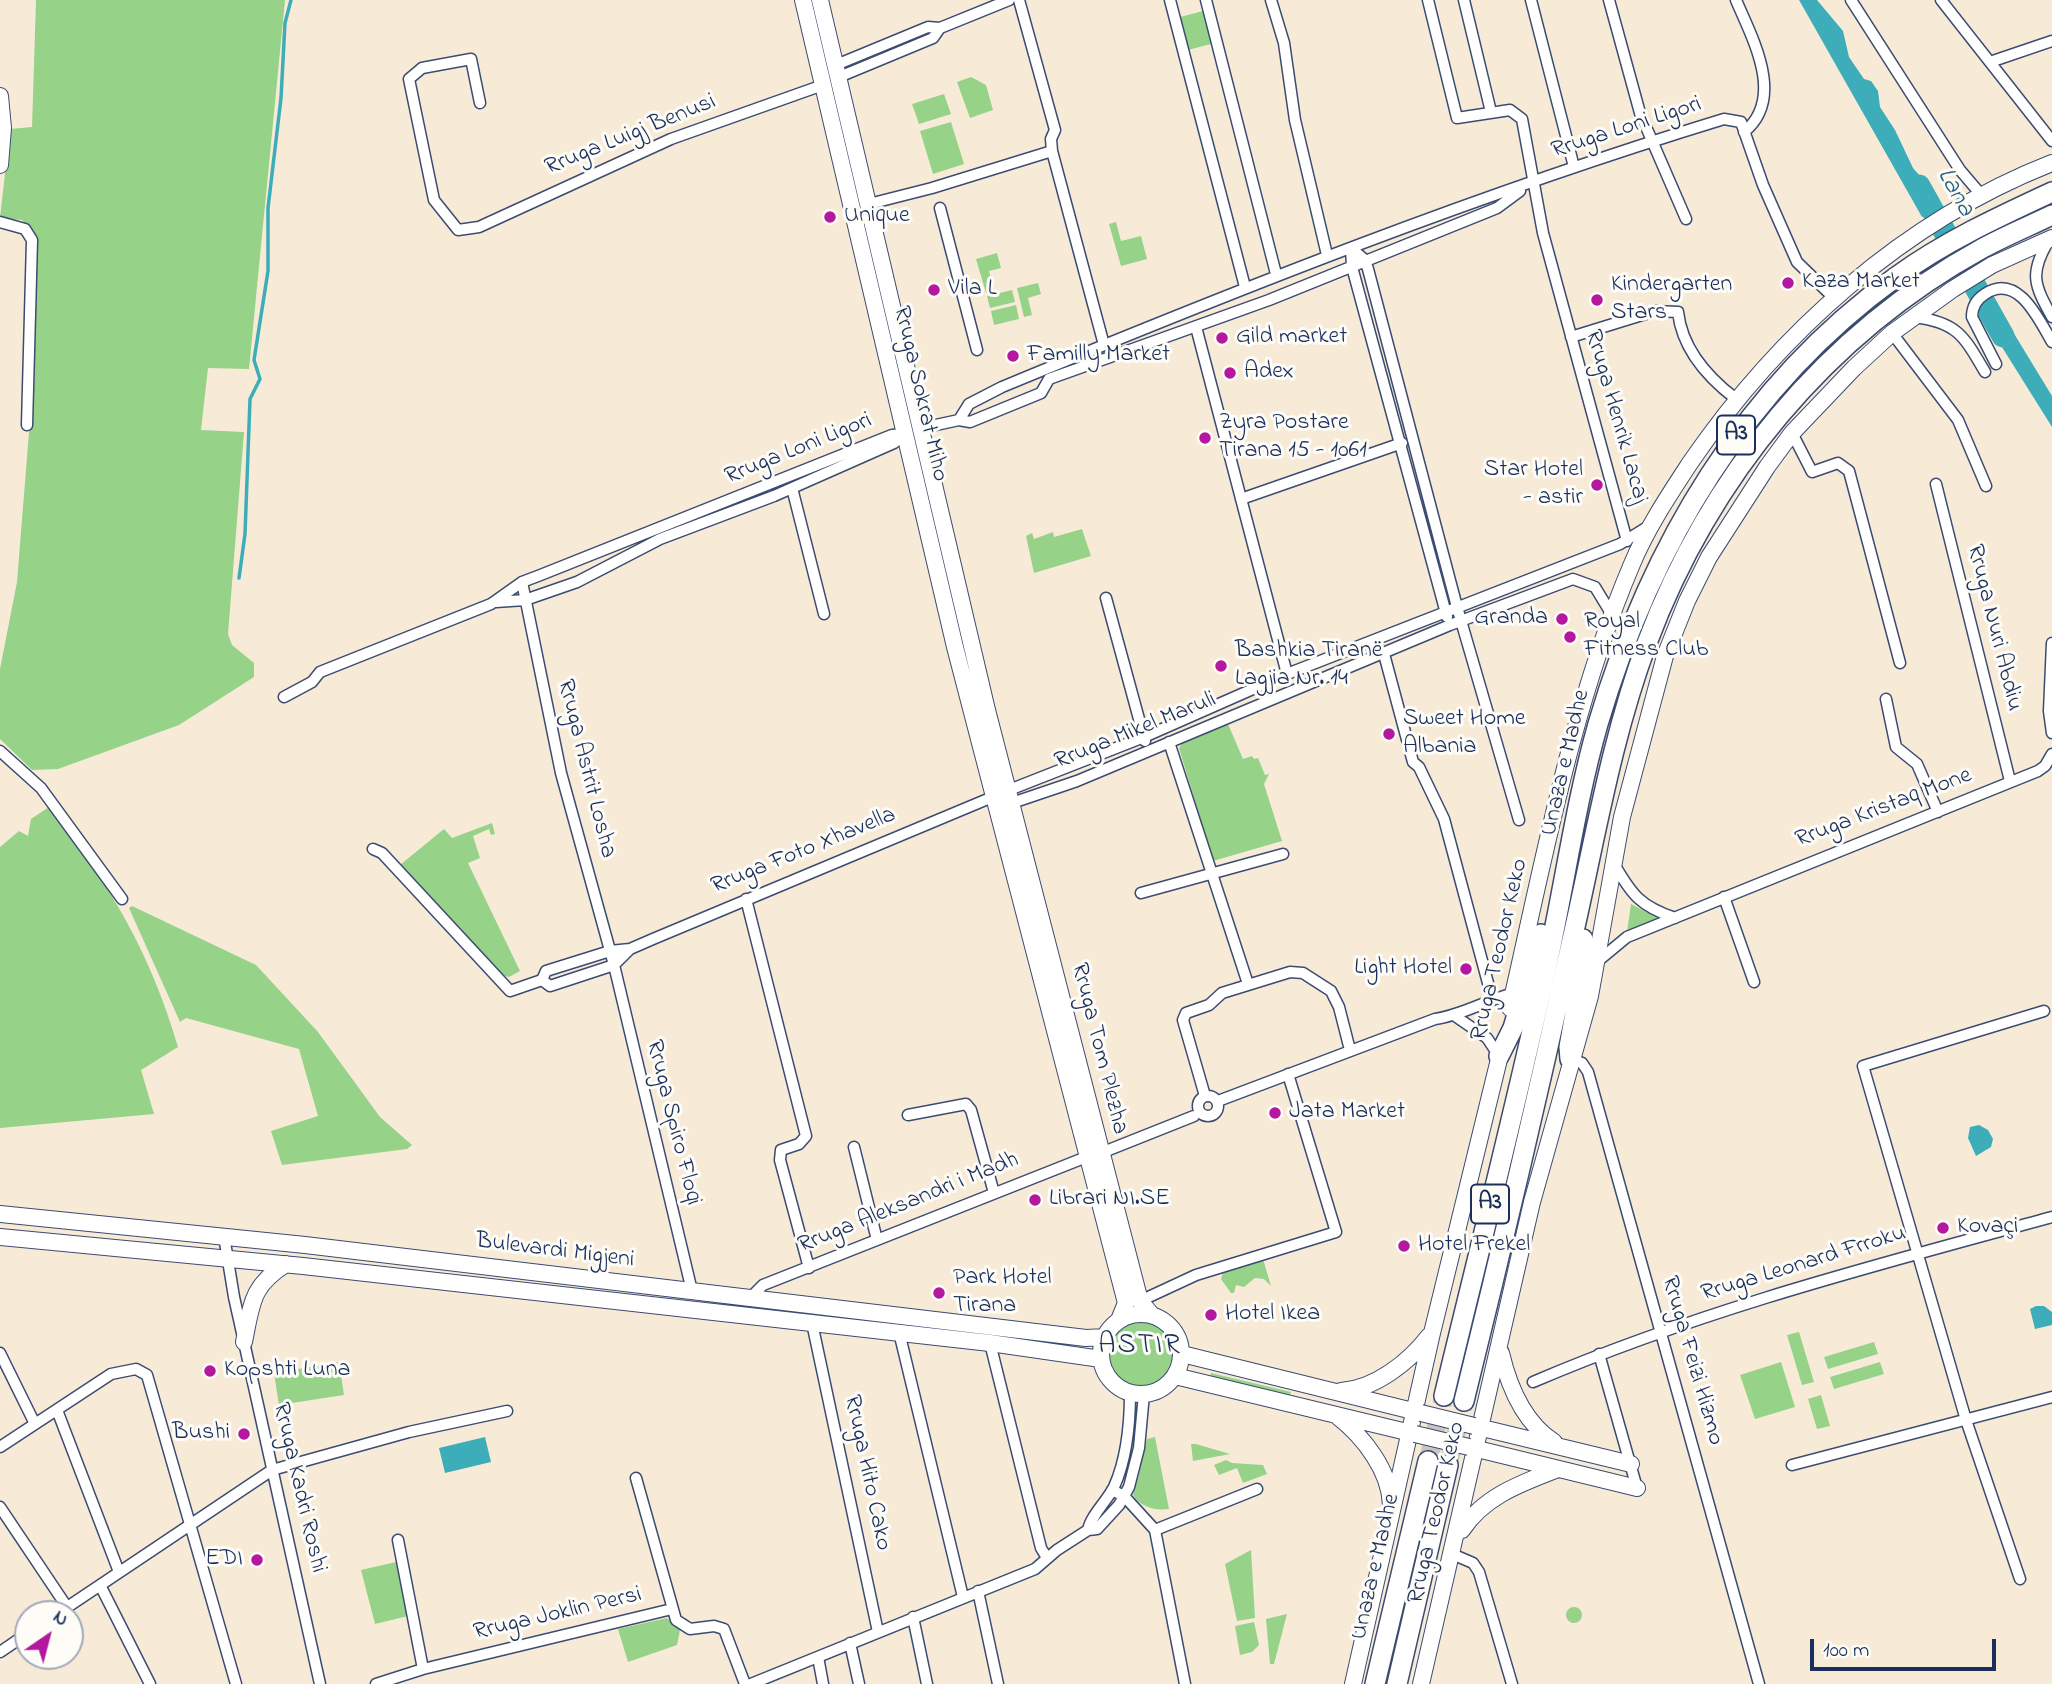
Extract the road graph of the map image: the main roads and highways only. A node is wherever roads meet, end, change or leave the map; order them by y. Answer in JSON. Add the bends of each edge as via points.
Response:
{"nodes":[{"id":1,"x":803,"y":0,"type":"edge"},
{"id":2,"x":820,"y":0,"type":"edge"},
{"id":3,"x":837,"y":71,"type":"junction"},
{"id":4,"x":823,"y":85,"type":"junction"},
{"id":5,"x":0,"y":96,"type":"edge"},
{"id":6,"x":2052,"y":163,"type":"edge"},
{"id":7,"x":0,"y":165,"type":"edge"},
{"id":8,"x":2052,"y":192,"type":"edge"},
{"id":9,"x":2052,"y":215,"type":"edge"},
{"id":10,"x":2051,"y":238,"type":"edge"},
{"id":11,"x":1988,"y":256,"type":"junction"},
{"id":12,"x":1947,"y":280,"type":"junction"},
{"id":13,"x":922,"y":428,"type":"junction"},
{"id":14,"x":905,"y":434,"type":"junction"},
{"id":15,"x":1004,"y":800,"type":"junction"},
{"id":16,"x":1587,"y":819,"type":"junction"},
{"id":17,"x":1499,"y":1056,"type":"junction"},
{"id":18,"x":1570,"y":1059,"type":"junction"},
{"id":19,"x":1095,"y":1154,"type":"junction"},
{"id":20,"x":0,"y":1214,"type":"edge"},
{"id":21,"x":0,"y":1237,"type":"edge"},
{"id":22,"x":286,"y":1265,"type":"junction"},
{"id":23,"x":1152,"y":1315,"type":"junction"},
{"id":24,"x":1119,"y":1320,"type":"junction"},
{"id":25,"x":1432,"y":1333,"type":"junction"},
{"id":26,"x":1105,"y":1337,"type":"junction"},
{"id":27,"x":244,"y":1342,"type":"road end"},
{"id":28,"x":1500,"y":1350,"type":"junction"},
{"id":29,"x":1182,"y":1354,"type":"junction"},
{"id":30,"x":1101,"y":1359,"type":"junction"},
{"id":31,"x":1175,"y":1376,"type":"junction"},
{"id":32,"x":1331,"y":1391,"type":"junction"},
{"id":33,"x":1444,"y":1396,"type":"tunnel mouth"},
{"id":34,"x":1464,"y":1401,"type":"tunnel mouth"},
{"id":35,"x":1418,"y":1412,"type":"junction"},
{"id":36,"x":1335,"y":1415,"type":"junction"},
{"id":37,"x":1478,"y":1427,"type":"junction"},
{"id":38,"x":1413,"y":1434,"type":"junction"},
{"id":39,"x":1562,"y":1447,"type":"junction"},
{"id":40,"x":1473,"y":1448,"type":"junction"},
{"id":41,"x":1428,"y":1461,"type":"tunnel mouth"},
{"id":42,"x":1631,"y":1464,"type":"road end"},
{"id":43,"x":1448,"y":1465,"type":"tunnel mouth"},
{"id":44,"x":1558,"y":1469,"type":"junction"},
{"id":45,"x":1637,"y":1488,"type":"road end"},
{"id":46,"x":1391,"y":1520,"type":"junction"},
{"id":47,"x":1454,"y":1547,"type":"junction"},
{"id":48,"x":1353,"y":1684,"type":"edge"},
{"id":49,"x":1375,"y":1684,"type":"edge"},
{"id":50,"x":1397,"y":1684,"type":"edge"},
{"id":51,"x":1421,"y":1684,"type":"edge"}],
"edges":[{"from":1,"to":4,"type":"main road","name":"Rruga Sokrat Miho"},
{"from":2,"to":3,"type":"main road","name":"Rruga Sokrat Miho"},
{"from":3,"to":4,"type":"main road"},
{"from":3,"to":13,"type":"main road","name":"Rruga Sokrat Miho"},
{"from":4,"to":14,"type":"main road","name":"Rruga Sokrat Miho"},
{"from":5,"to":7,"type":"main road"},
{"from":6,"to":17,"type":"main road","name":"Rruga Teodor Keko","via":[[1963,208],[1829,292],[1736,399],[1652,524],[1591,672],[1562,778]]},
{"from":8,"to":16,"type":"highway","name":"Unaza e Madhe","number":"A3","via":[[1974,228],[1888,283],[1822,340],[1753,413],[1705,480],[1635,614],[1597,727]]},
{"from":9,"to":11,"type":"highway","name":"Unaza e Madhe","number":"A3"},
{"from":10,"to":11,"type":"main road"},
{"from":11,"to":12,"type":"highway","name":"Unaza e Madhe","number":"A3"},
{"from":12,"to":16,"type":"highway","name":"Unaza e Madhe","number":"A3","via":[[1888,311],[1838,353],[1769,425],[1723,489],[1690,547],[1647,644]]},
{"from":12,"to":18,"type":"main road","name":"Rruga Teodor Keko","via":[[1792,433],[1730,523],[1687,601],[1653,698],[1612,862],[1598,961]]},
{"from":13,"to":14,"type":"main road"},
{"from":13,"to":15,"type":"main road","name":"Rruga Sokrat Miho"},
{"from":14,"to":15,"type":"main road","name":"Rruga Sokrat Miho"},
{"from":15,"to":19,"type":"main road","name":"Rruga Tom Plezha"},
{"from":16,"to":17,"type":"highway","via":[[1567,834],[1532,967]]},
{"from":16,"to":18,"type":"highway","via":[[1601,841],[1583,941]]},
{"from":16,"to":33,"type":"highway","name":"Unaza e Madhe","number":"A3"},
{"from":16,"to":34,"type":"highway","name":"Unaza e Madhe","number":"A3","via":[[1567,963]]},
{"from":17,"to":25,"type":"main road","name":"Rruga Teodor Keko"},
{"from":18,"to":28,"type":"main road","name":"Rruga Teodor Keko","via":[[1532,1202]]},
{"from":19,"to":23,"type":"main road","name":"Rruga Tom Plezha","via":[[1140,1301]]},
{"from":19,"to":24,"type":"main road","name":"Rruga Tom Plezha","via":[[1126,1303]]},
{"from":20,"to":26,"type":"main road","name":"Bulevardi Migjeni"},
{"from":21,"to":22,"type":"main road","name":"Bulevardi Migjeni"},
{"from":22,"to":27,"type":"main road","via":[[269,1275],[254,1294]]},
{"from":22,"to":30,"type":"main road","name":"Bulevardi Migjeni","via":[[899,1332]]},
{"from":23,"to":24,"type":"main road","via":[[1133,1314]]},
{"from":23,"to":29,"type":"main road","via":[[1173,1329]]},
{"from":24,"to":26,"type":"main road"},
{"from":25,"to":32,"type":"main road","via":[[1386,1375],[1344,1392]]},
{"from":25,"to":35,"type":"main road","name":"Rruga Teodor Keko"},
{"from":26,"to":30,"type":"main road"},
{"from":28,"to":37,"type":"main road","name":"Rruga Teodor Keko"},
{"from":28,"to":39,"type":"main road","via":[[1510,1385],[1527,1418],[1539,1433]]},
{"from":29,"to":31,"type":"main road"},
{"from":29,"to":32,"type":"main road"},
{"from":30,"to":31,"type":"main road","via":[[1109,1378],[1137,1393],[1167,1386]]},
{"from":31,"to":36,"type":"main road"},
{"from":32,"to":35,"type":"main road"},
{"from":35,"to":37,"type":"main road","bridge":true},
{"from":35,"to":38,"type":"main road","name":"Rruga Teodor Keko"},
{"from":36,"to":38,"type":"main road"},
{"from":36,"to":46,"type":"main road","via":[[1360,1437],[1377,1461],[1391,1497]]},
{"from":37,"to":39,"type":"main road"},
{"from":37,"to":40,"type":"main road","name":"Rruga Teodor Keko"},
{"from":38,"to":40,"type":"main road","bridge":true},
{"from":38,"to":46,"type":"main road","name":"Rruga Teodor Keko"},
{"from":39,"to":42,"type":"main road"},
{"from":40,"to":44,"type":"main road"},
{"from":40,"to":47,"type":"main road","name":"Rruga Teodor Keko"},
{"from":41,"to":49,"type":"highway","name":"Unaza e Madhe"},
{"from":43,"to":50,"type":"highway","name":"Unaza e Madhe"},
{"from":44,"to":45,"type":"main road"},
{"from":44,"to":47,"type":"main road","via":[[1485,1504],[1472,1515]]},
{"from":46,"to":48,"type":"main road","name":"Rruga Teodor Keko"},
{"from":47,"to":51,"type":"main road","name":"Rruga Teodor Keko"}]}
